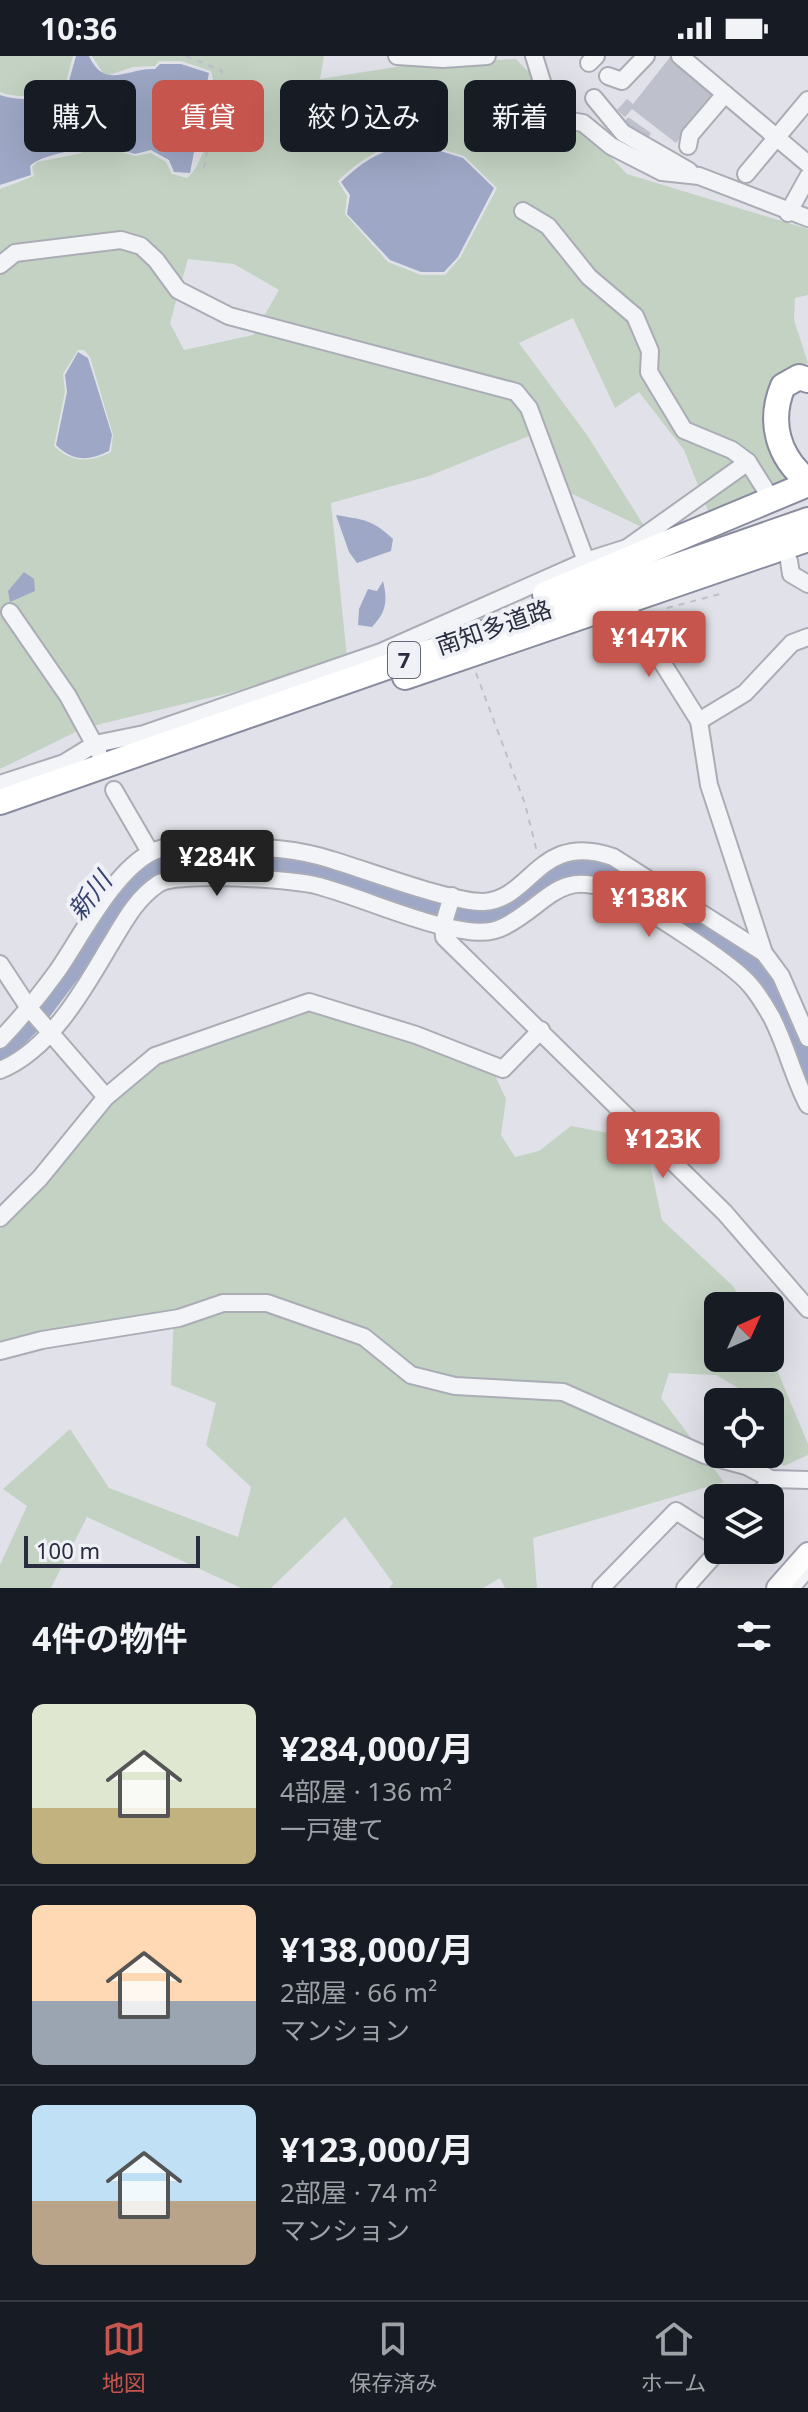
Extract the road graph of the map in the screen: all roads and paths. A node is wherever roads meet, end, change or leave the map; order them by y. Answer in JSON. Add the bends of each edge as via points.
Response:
{"nodes":[{"id":1,"x":186,"y":56,"type":"edge"},
{"id":2,"x":397,"y":56,"type":"edge"},
{"id":3,"x":487,"y":56,"type":"edge"},
{"id":4,"x":521,"y":56,"type":"edge"},
{"id":5,"x":534,"y":56,"type":"edge"},
{"id":6,"x":646,"y":56,"type":"edge"},
{"id":7,"x":680,"y":56,"type":"edge"},
{"id":8,"x":608,"y":76,"type":"dead end"},
{"id":9,"x":535,"y":80,"type":"edge"},
{"id":10,"x":725,"y":94,"type":"junction"},
{"id":11,"x":594,"y":98,"type":"dead end"},
{"id":12,"x":808,"y":100,"type":"edge"},
{"id":13,"x":776,"y":135,"type":"junction"},
{"id":14,"x":688,"y":146,"type":"dead end"},
{"id":15,"x":808,"y":164,"type":"edge"},
{"id":16,"x":203,"y":174,"type":"dead end"},
{"id":17,"x":746,"y":174,"type":"dead end"},
{"id":18,"x":699,"y":176,"type":"junction"},
{"id":19,"x":808,"y":177,"type":"edge"},
{"id":20,"x":523,"y":211,"type":"dead end"},
{"id":21,"x":788,"y":213,"type":"junction"},
{"id":22,"x":807,"y":217,"type":"edge"},
{"id":23,"x":0,"y":265,"type":"edge"},
{"id":24,"x":808,"y":380,"type":"edge"},
{"id":25,"x":748,"y":462,"type":"junction"},
{"id":26,"x":803,"y":485,"type":"edge"},
{"id":27,"x":765,"y":489,"type":"dead end"},
{"id":28,"x":808,"y":520,"type":"edge"},
{"id":29,"x":808,"y":539,"type":"edge"},
{"id":30,"x":586,"y":561,"type":"junction"},
{"id":31,"x":789,"y":561,"type":"dead end"},
{"id":32,"x":808,"y":584,"type":"edge"},
{"id":33,"x":724,"y":593,"type":"dead end"},
{"id":34,"x":663,"y":608,"type":"dead end"},
{"id":35,"x":10,"y":612,"type":"dead end"},
{"id":36,"x":633,"y":616,"type":"dead end"},
{"id":37,"x":808,"y":637,"type":"edge"},
{"id":38,"x":400,"y":661,"type":"junction"},
{"id":39,"x":474,"y":669,"type":"dead end"},
{"id":40,"x":699,"y":721,"type":"junction"},
{"id":41,"x":97,"y":748,"type":"junction"},
{"id":42,"x":0,"y":784,"type":"edge"},
{"id":43,"x":114,"y":790,"type":"dead end"},
{"id":44,"x":0,"y":802,"type":"edge"},
{"id":45,"x":0,"y":820,"type":"edge"},
{"id":46,"x":150,"y":852,"type":"junction"},
{"id":47,"x":540,"y":865,"type":"junction"},
{"id":48,"x":452,"y":896,"type":"junction"},
{"id":49,"x":443,"y":926,"type":"junction"},
{"id":50,"x":764,"y":953,"type":"junction"},
{"id":51,"x":0,"y":964,"type":"edge"},
{"id":52,"x":29,"y":1008,"type":"junction"},
{"id":53,"x":541,"y":1030,"type":"junction"},
{"id":54,"x":49,"y":1033,"type":"junction"},
{"id":55,"x":808,"y":1038,"type":"edge"},
{"id":56,"x":0,"y":1040,"type":"edge"},
{"id":57,"x":0,"y":1070,"type":"edge"},
{"id":58,"x":106,"y":1097,"type":"junction"},
{"id":59,"x":808,"y":1105,"type":"edge"},
{"id":60,"x":0,"y":1218,"type":"edge"},
{"id":61,"x":808,"y":1309,"type":"edge"},
{"id":62,"x":0,"y":1351,"type":"edge"},
{"id":63,"x":771,"y":1479,"type":"junction"},
{"id":64,"x":808,"y":1480,"type":"edge"},
{"id":65,"x":767,"y":1484,"type":"edge"},
{"id":66,"x":704,"y":1529,"type":"edge"},
{"id":67,"x":808,"y":1553,"type":"edge"},
{"id":68,"x":706,"y":1564,"type":"edge"},
{"id":69,"x":808,"y":1568,"type":"edge"},
{"id":70,"x":601,"y":1588,"type":"edge"},
{"id":71,"x":685,"y":1588,"type":"edge"},
{"id":72,"x":777,"y":1588,"type":"edge"},
{"id":73,"x":791,"y":1588,"type":"edge"}],
"edges":[{"from":1,"to":16,"type":"path","via":[[222,71]]},
{"from":2,"to":3,"type":"street"},
{"from":4,"to":9,"type":"street"},
{"from":5,"to":18,"type":"street","via":[[559,119],[583,123],[611,146],[662,172]]},
{"from":6,"to":8,"type":"street","via":[[622,81]]},
{"from":7,"to":10,"type":"street"},
{"from":10,"to":13,"type":"street"},
{"from":10,"to":14,"type":"street","via":[[690,135]]},
{"from":11,"to":18,"type":"street","via":[[623,133]]},
{"from":12,"to":13,"type":"street"},
{"from":13,"to":15,"type":"street"},
{"from":13,"to":17,"type":"street"},
{"from":18,"to":21,"type":"street"},
{"from":19,"to":21,"type":"street"},
{"from":20,"to":25,"type":"street","via":[[548,226],[589,277],[635,316],[650,351],[649,372],[684,430]]},
{"from":21,"to":22,"type":"street"},
{"from":23,"to":30,"type":"street","via":[[15,253],[121,240],[141,246],[178,290],[229,316],[516,392],[529,408]]},
{"from":24,"to":26,"type":"highway","via":[[799,377],[783,386],[774,416],[786,459]]},
{"from":25,"to":27,"type":"street"},
{"from":25,"to":30,"type":"street","via":[[627,548]]},
{"from":26,"to":38,"type":"highway","via":[[407,652]]},
{"from":28,"to":38,"type":"highway","name":"南知多道路","number":"7"},
{"from":29,"to":45,"type":"highway","name":"南知多道路","number":"7"},
{"from":30,"to":41,"type":"street","via":[[381,652]]},
{"from":31,"to":32,"type":"street","via":[[791,574]]},
{"from":33,"to":34,"type":"path"},
{"from":35,"to":41,"type":"street"},
{"from":36,"to":40,"type":"street"},
{"from":37,"to":40,"type":"street","via":[[792,643],[745,693]]},
{"from":38,"to":44,"type":"highway","name":"南知多道路","number":"7"},
{"from":39,"to":47,"type":"path","via":[[525,804]]},
{"from":40,"to":50,"type":"street","via":[[709,785]]},
{"from":41,"to":42,"type":"street"},
{"from":43,"to":46,"type":"street"},
{"from":46,"to":48,"type":"street","via":[[170,846],[273,847],[318,855]]},
{"from":46,"to":52,"type":"street","via":[[123,875]]},
{"from":47,"to":48,"type":"street","via":[[506,893],[485,902]]},
{"from":47,"to":50,"type":"street","via":[[587,848],[613,857]]},
{"from":48,"to":49,"type":"street"},
{"from":49,"to":53,"type":"street","via":[[444,937]]},
{"from":49,"to":54,"type":"street","via":[[315,885],[182,875],[160,882],[133,907],[94,973]]},
{"from":49,"to":59,"type":"street","via":[[477,933],[503,927],[557,887],[589,882],[615,893],[750,985],[773,1020]]},
{"from":50,"to":55,"type":"street","via":[[781,976]]},
{"from":51,"to":52,"type":"street"},
{"from":52,"to":54,"type":"street"},
{"from":52,"to":56,"type":"street"},
{"from":53,"to":58,"type":"street","via":[[503,1069],[309,1002],[155,1056]]},
{"from":53,"to":61,"type":"street","via":[[725,1213]]},
{"from":54,"to":57,"type":"street","via":[[16,1064]]},
{"from":54,"to":58,"type":"street"},
{"from":58,"to":60,"type":"street"},
{"from":62,"to":63,"type":"street","via":[[179,1318],[223,1303],[267,1303],[364,1337],[411,1375],[455,1386],[563,1392]]},
{"from":63,"to":64,"type":"street"},
{"from":63,"to":65,"type":"street"},
{"from":66,"to":70,"type":"street","via":[[676,1511]]},
{"from":67,"to":72,"type":"main road"},
{"from":68,"to":71,"type":"street"},
{"from":69,"to":73,"type":"street"}]}
